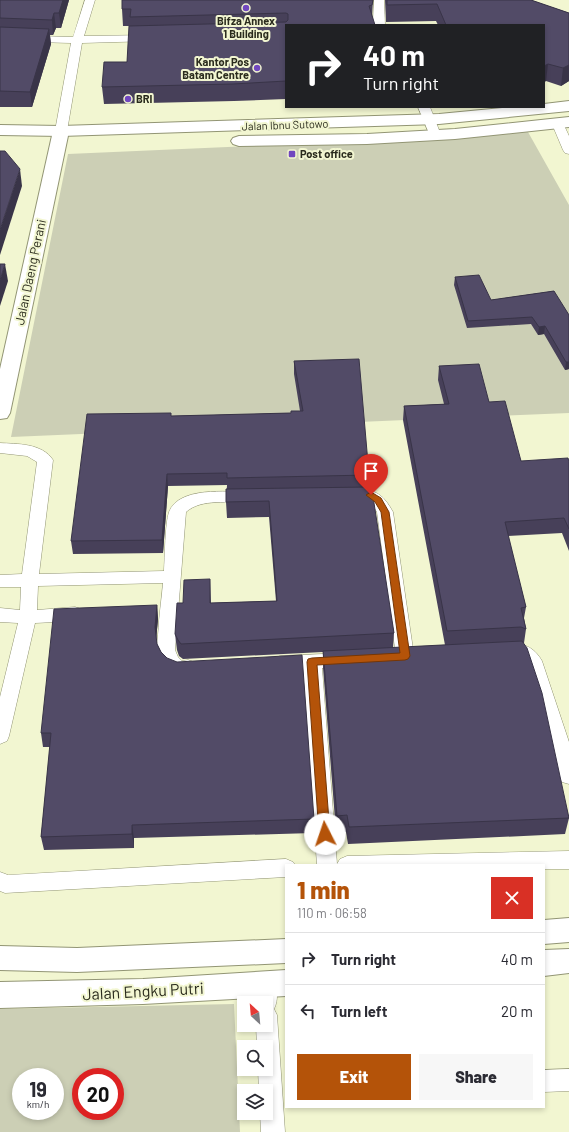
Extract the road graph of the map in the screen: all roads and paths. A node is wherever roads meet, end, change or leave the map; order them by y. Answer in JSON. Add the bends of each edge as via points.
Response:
{"nodes":[{"id":1,"x":90,"y":0,"type":"edge"},
{"id":2,"x":379,"y":0,"type":"edge"},
{"id":3,"x":379,"y":24,"type":"edge"},
{"id":4,"x":162,"y":37,"type":"edge"},
{"id":5,"x":0,"y":38,"type":"edge"},
{"id":6,"x":77,"y":40,"type":"junction"},
{"id":7,"x":569,"y":106,"type":"edge"},
{"id":8,"x":531,"y":110,"type":"junction"},
{"id":9,"x":426,"y":113,"type":"edge"},
{"id":10,"x":563,"y":123,"type":"edge"},
{"id":11,"x":541,"y":126,"type":"junction"},
{"id":12,"x":0,"y":130,"type":"edge"},
{"id":13,"x":435,"y":135,"type":"junction"},
{"id":14,"x":60,"y":137,"type":"junction"},
{"id":15,"x":224,"y":141,"type":"dead end"},
{"id":16,"x":193,"y":142,"type":"dead end"},
{"id":17,"x":0,"y":144,"type":"edge"},
{"id":18,"x":569,"y":150,"type":"edge"},
{"id":19,"x":0,"y":413,"type":"edge"},
{"id":20,"x":0,"y":448,"type":"edge"},
{"id":21,"x":333,"y":496,"type":"edge"},
{"id":22,"x":263,"y":498,"type":"edge"},
{"id":23,"x":171,"y":577,"type":"junction"},
{"id":24,"x":30,"y":580,"type":"junction"},
{"id":25,"x":0,"y":581,"type":"edge"},
{"id":26,"x":91,"y":613,"type":"edge"},
{"id":27,"x":0,"y":615,"type":"edge"},
{"id":28,"x":28,"y":617,"type":"junction"},
{"id":29,"x":488,"y":652,"type":"edge"},
{"id":30,"x":405,"y":656,"type":"edge"},
{"id":31,"x":366,"y":659,"type":"edge"},
{"id":32,"x":312,"y":662,"type":"junction"},
{"id":33,"x":261,"y":664,"type":"edge"},
{"id":34,"x":201,"y":666,"type":"edge"},
{"id":35,"x":0,"y":736,"type":"edge"},
{"id":36,"x":569,"y":776,"type":"edge"},
{"id":37,"x":569,"y":860,"type":"edge"},
{"id":38,"x":327,"y":864,"type":"edge"},
{"id":39,"x":391,"y":864,"type":"edge"},
{"id":40,"x":285,"y":868,"type":"edge"},
{"id":41,"x":0,"y":881,"type":"edge"},
{"id":42,"x":569,"y":930,"type":"edge"},
{"id":43,"x":545,"y":932,"type":"edge"},
{"id":44,"x":285,"y":951,"type":"edge"},
{"id":45,"x":0,"y":958,"type":"edge"},
{"id":46,"x":569,"y":961,"type":"edge"},
{"id":47,"x":545,"y":963,"type":"edge"},
{"id":48,"x":272,"y":990,"type":"edge"},
{"id":49,"x":0,"y":995,"type":"edge"},
{"id":50,"x":269,"y":1032,"type":"edge"},
{"id":51,"x":569,"y":1080,"type":"edge"},
{"id":52,"x":545,"y":1081,"type":"edge"},
{"id":53,"x":278,"y":1096,"type":"edge"},
{"id":54,"x":273,"y":1132,"type":"edge"}],
"edges":[{"from":1,"to":6,"type":"lane"},
{"from":2,"to":3,"type":"lane"},
{"from":4,"to":6,"type":"lane"},
{"from":5,"to":6,"type":"lane"},
{"from":6,"to":14,"type":"lane"},
{"from":7,"to":8,"type":"main road","name":"Jalan Ibnu Sutowo"},
{"from":8,"to":9,"type":"main road","name":"Jalan Ibnu Sutowo"},
{"from":8,"to":11,"type":"main road"},
{"from":9,"to":13,"type":"lane"},
{"from":9,"to":14,"type":"main road","name":"Jalan Ibnu Sutowo"},
{"from":10,"to":11,"type":"main road","name":"Jalan Ibnu Sutowo"},
{"from":10,"to":18,"type":"lane"},
{"from":11,"to":13,"type":"main road","name":"Jalan Ibnu Sutowo"},
{"from":12,"to":14,"type":"main road","name":"Jalan Ibnu Sutowo"},
{"from":13,"to":15,"type":"main road","name":"Jalan Ibnu Sutowo","via":[[367,139]]},
{"from":14,"to":16,"type":"main road","name":"Jalan Ibnu Sutowo"},
{"from":14,"to":17,"type":"main road","name":"Jalan Ibnu Sutowo"},
{"from":14,"to":19,"type":"main road","name":"Jalan Daeng Perani"},
{"from":20,"to":24,"type":"lane","via":[[31,452],[45,460]]},
{"from":21,"to":30,"type":"lane","via":[[371,495],[378,500],[385,512]]},
{"from":22,"to":23,"type":"lane","via":[[200,498],[183,505],[178,510],[176,520]]},
{"from":23,"to":24,"type":"lane"},
{"from":23,"to":34,"type":"lane","via":[[161,608],[166,650],[170,661],[178,668]]},
{"from":24,"to":25,"type":"lane"},
{"from":24,"to":28,"type":"lane"},
{"from":26,"to":28,"type":"lane"},
{"from":27,"to":28,"type":"lane"},
{"from":28,"to":35,"type":"lane"},
{"from":29,"to":36,"type":"lane","via":[[519,650],[530,656]]},
{"from":31,"to":32,"type":"lane"},
{"from":32,"to":33,"type":"lane"},
{"from":32,"to":38,"type":"lane"},
{"from":37,"to":39,"type":"lane"},
{"from":40,"to":41,"type":"lane","via":[[5,884]]},
{"from":42,"to":43,"type":"main road"},
{"from":44,"to":45,"type":"main road","via":[[77,960]]},
{"from":46,"to":47,"type":"main road"},
{"from":48,"to":49,"type":"main road","name":"Jalan Engku Putri"},
{"from":50,"to":53,"type":"lane"},
{"from":51,"to":52,"type":"lane"},
{"from":53,"to":54,"type":"lane"}]}
